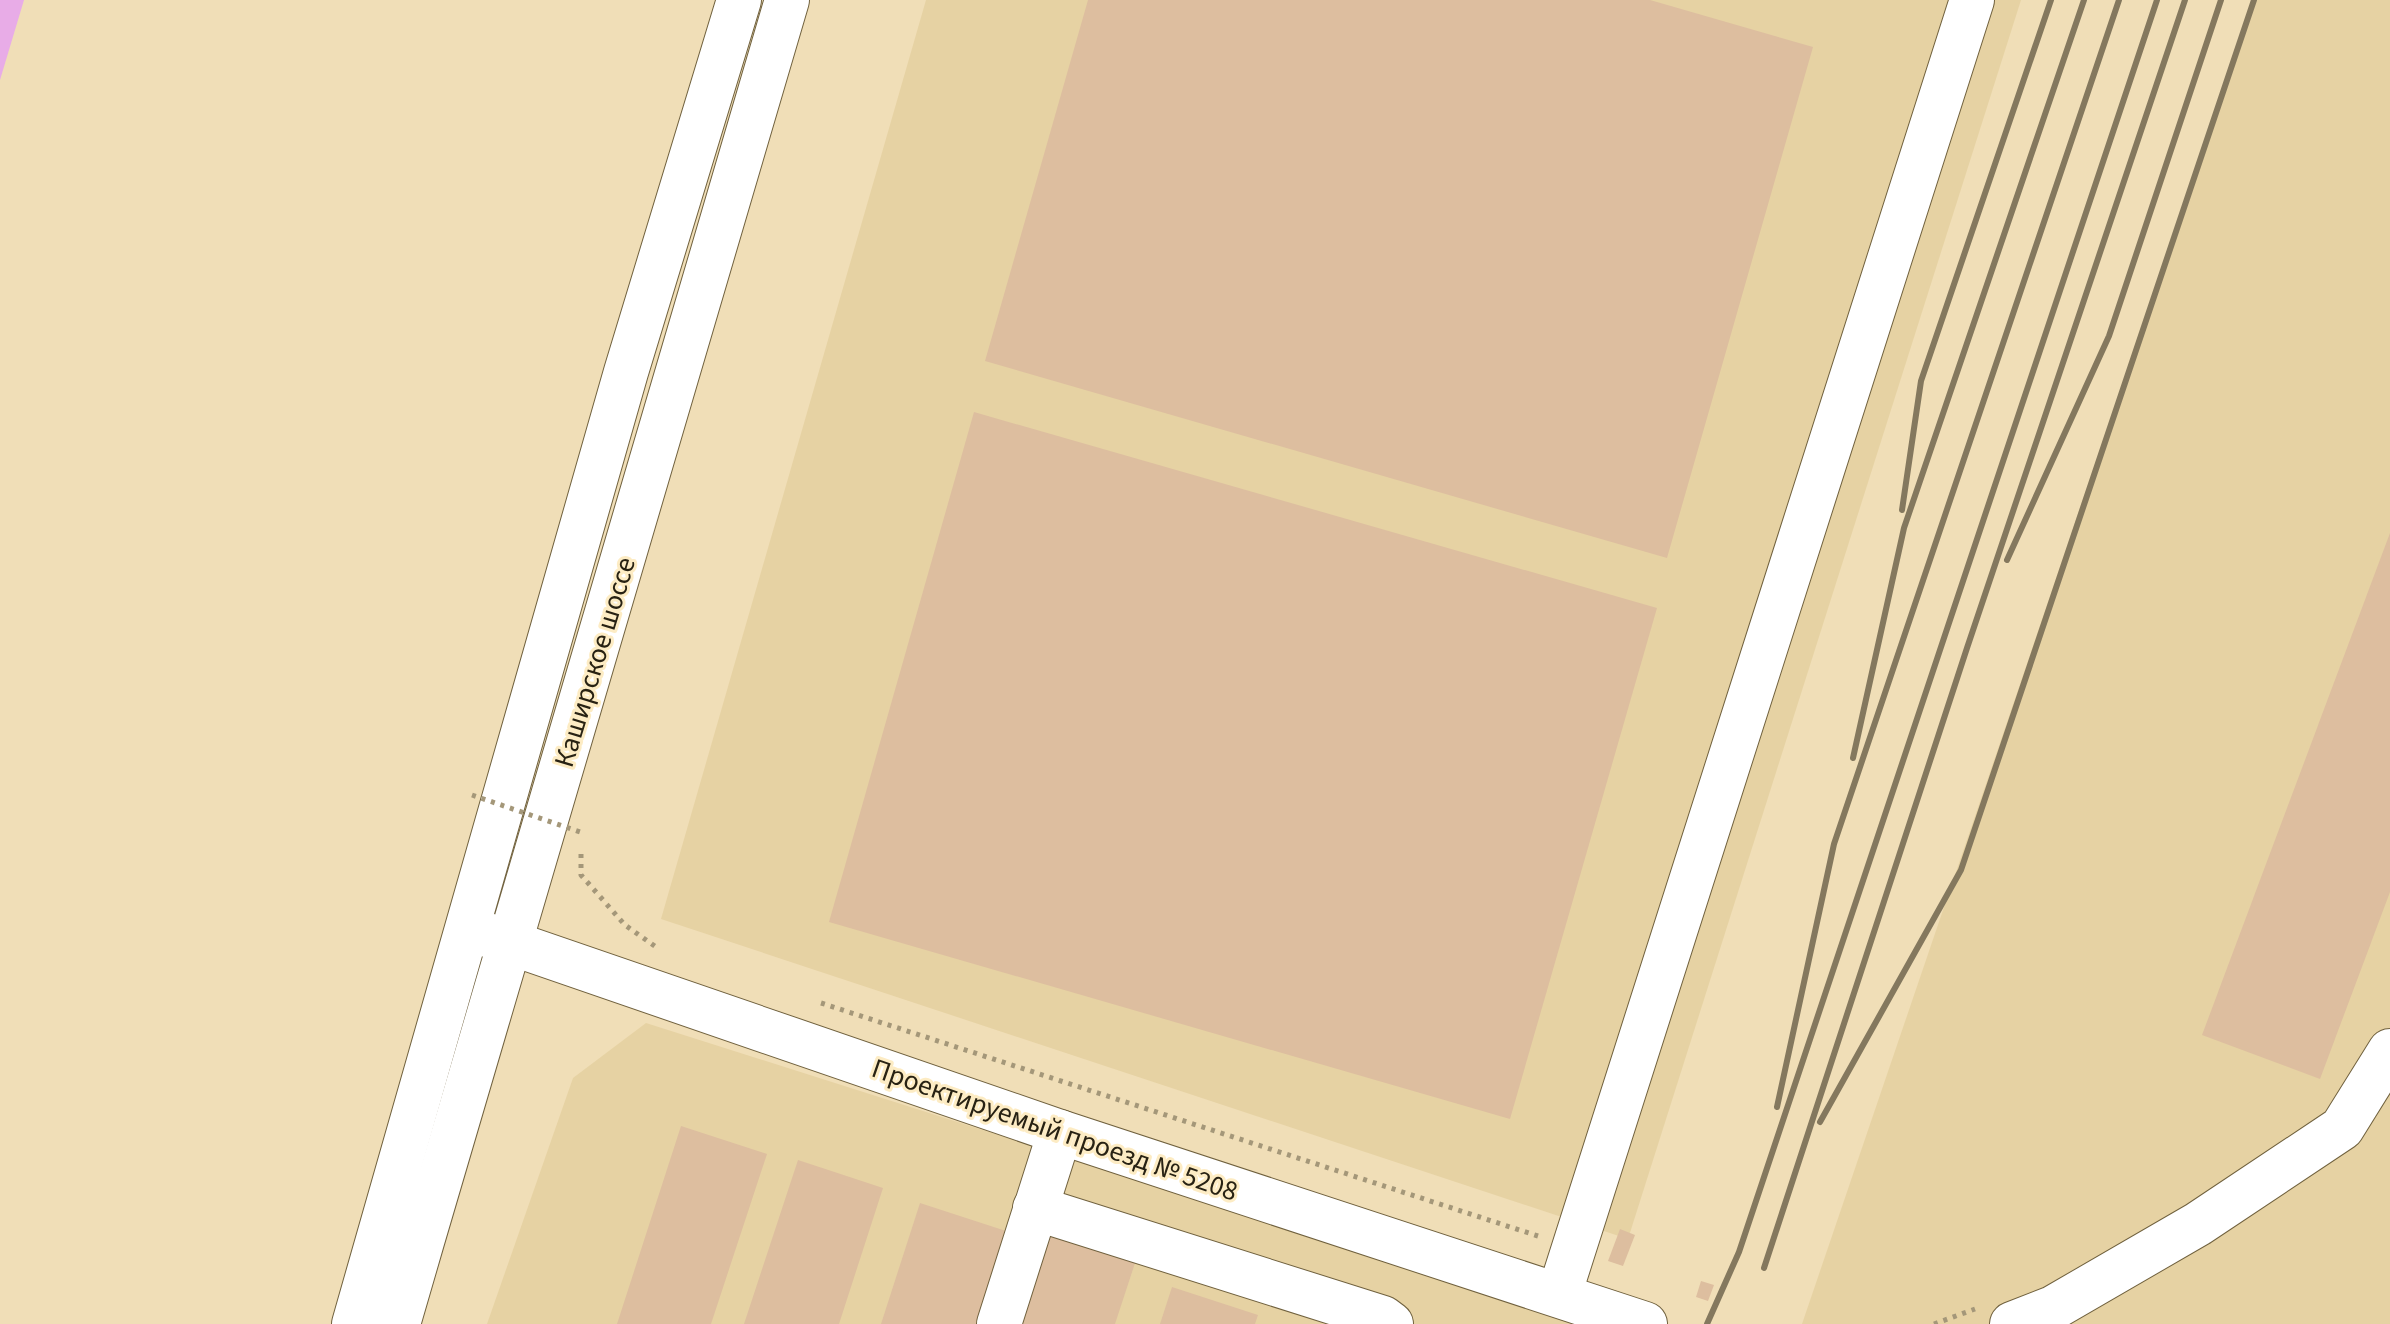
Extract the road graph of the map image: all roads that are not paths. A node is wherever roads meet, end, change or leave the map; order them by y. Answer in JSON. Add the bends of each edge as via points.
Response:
{"nodes":[{"id":1,"x":739,"y":0,"type":"edge"},
{"id":2,"x":787,"y":0,"type":"edge"},
{"id":3,"x":1972,"y":0,"type":"edge"},
{"id":4,"x":467,"y":928,"type":"junction"},
{"id":5,"x":508,"y":944,"type":"junction"},
{"id":6,"x":2390,"y":1051,"type":"edge"},
{"id":7,"x":1060,"y":1132,"type":"junction"},
{"id":8,"x":1035,"y":1208,"type":"junction"},
{"id":9,"x":1559,"y":1295,"type":"junction"},
{"id":10,"x":354,"y":1324,"type":"edge"},
{"id":11,"x":398,"y":1324,"type":"edge"},
{"id":12,"x":999,"y":1324,"type":"edge"},
{"id":13,"x":1391,"y":1324,"type":"edge"},
{"id":14,"x":1645,"y":1324,"type":"edge"},
{"id":15,"x":2012,"y":1324,"type":"edge"}],
"edges":[{"from":1,"to":4,"type":"main road","name":"Каширское шоссе"},
{"from":2,"to":5,"type":"main road","name":"Каширское шоссе"},
{"from":3,"to":9,"type":"main road"},
{"from":4,"to":5,"type":"main road","name":"Проектируемый проезд № 5208"},
{"from":4,"to":10,"type":"main road","name":"Каширское шоссе"},
{"from":5,"to":7,"type":"main road","name":"Проектируемый проезд № 5208"},
{"from":5,"to":11,"type":"main road","name":"Каширское шоссе"},
{"from":6,"to":15,"type":"main road","via":[[2342,1128],[2198,1224],[2053,1308]]},
{"from":7,"to":8,"type":"main road"},
{"from":7,"to":9,"type":"main road","name":"Проектируемый проезд № 5208"},
{"from":8,"to":12,"type":"main road"},
{"from":8,"to":13,"type":"main road"},
{"from":9,"to":14,"type":"main road","name":"Проектируемый проезд № 5208"}]}
